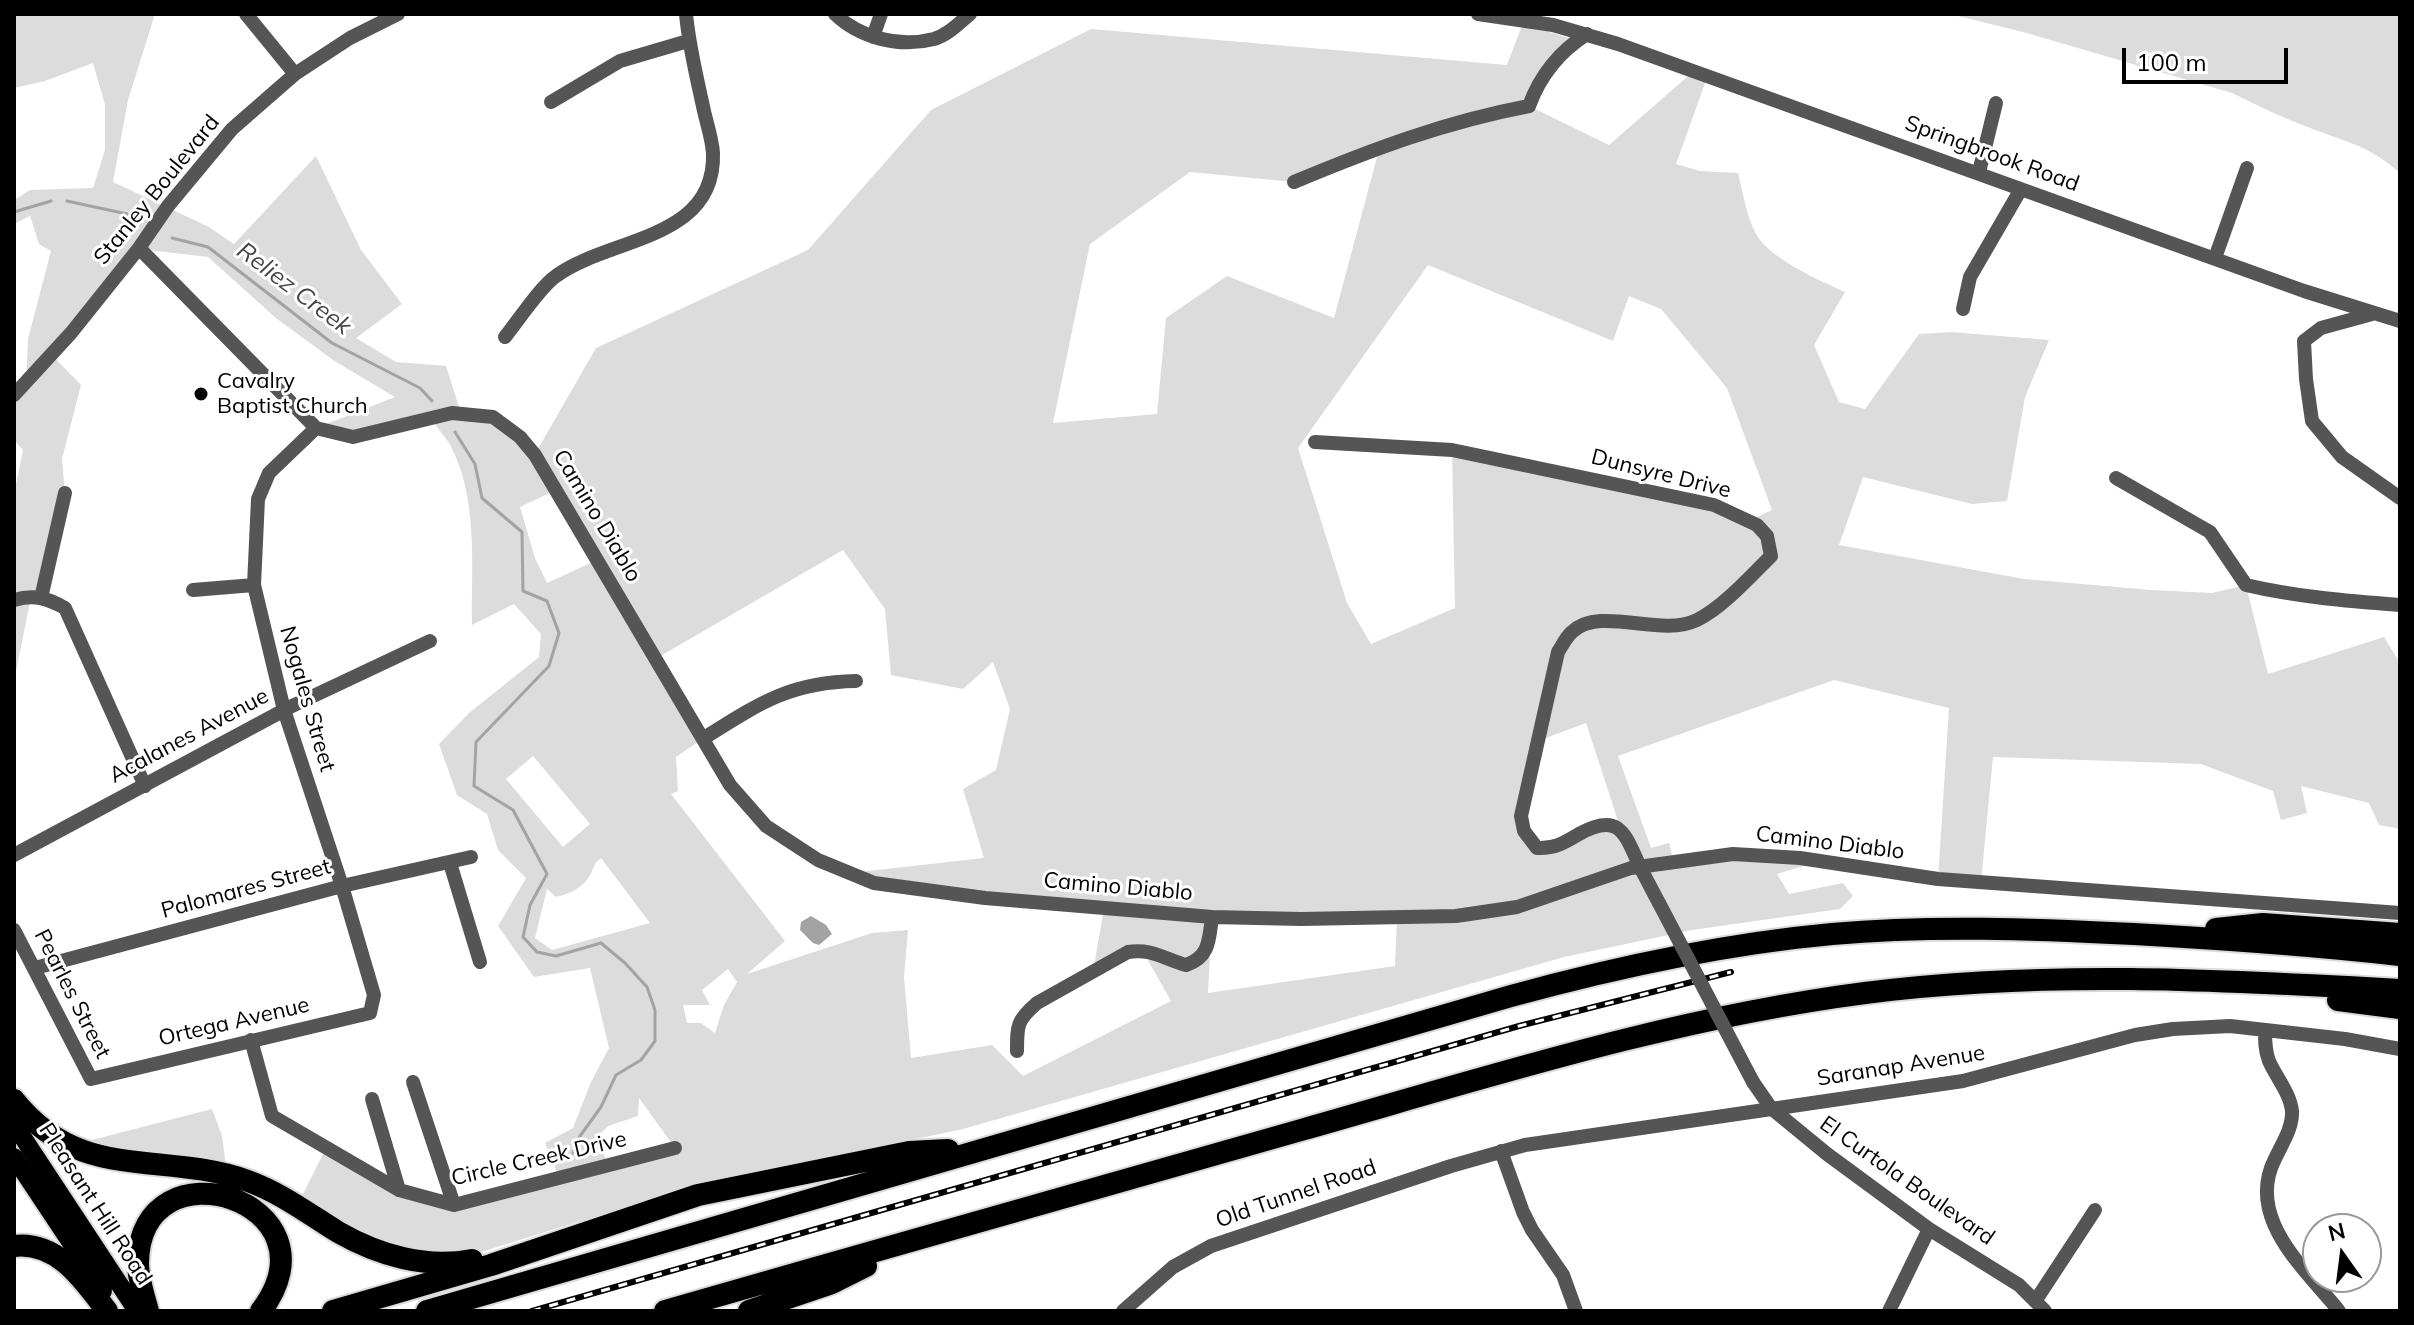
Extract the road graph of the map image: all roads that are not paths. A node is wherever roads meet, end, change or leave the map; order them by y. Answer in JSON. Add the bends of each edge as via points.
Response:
{"nodes":[{"id":1,"x":246,"y":14,"type":"edge"},
{"id":2,"x":398,"y":14,"type":"edge"},
{"id":3,"x":686,"y":14,"type":"edge"},
{"id":4,"x":835,"y":14,"type":"edge"},
{"id":5,"x":847,"y":14,"type":"edge"},
{"id":6,"x":881,"y":14,"type":"edge"},
{"id":7,"x":958,"y":14,"type":"edge"},
{"id":8,"x":970,"y":14,"type":"edge"},
{"id":9,"x":1478,"y":14,"type":"edge"},
{"id":10,"x":1539,"y":14,"type":"edge"},
{"id":11,"x":1568,"y":28,"type":"junction"},
{"id":12,"x":1587,"y":34,"type":"junction"},
{"id":13,"x":871,"y":35,"type":"junction"},
{"id":14,"x":921,"y":40,"type":"junction"},
{"id":15,"x":688,"y":41,"type":"junction"},
{"id":16,"x":295,"y":74,"type":"junction"},
{"id":17,"x":551,"y":102,"type":"dead end"},
{"id":18,"x":1996,"y":103,"type":"dead end"},
{"id":19,"x":2247,"y":168,"type":"dead end"},
{"id":20,"x":1979,"y":172,"type":"junction"},
{"id":21,"x":1294,"y":182,"type":"dead end"},
{"id":22,"x":2021,"y":189,"type":"junction"},
{"id":23,"x":139,"y":248,"type":"junction"},
{"id":24,"x":2215,"y":258,"type":"junction"},
{"id":25,"x":1963,"y":309,"type":"dead end"},
{"id":26,"x":2372,"y":314,"type":"junction"},
{"id":27,"x":2400,"y":321,"type":"edge"},
{"id":28,"x":505,"y":337,"type":"dead end"},
{"id":29,"x":14,"y":395,"type":"edge"},
{"id":30,"x":316,"y":428,"type":"junction"},
{"id":31,"x":1315,"y":442,"type":"dead end"},
{"id":32,"x":2116,"y":478,"type":"dead end"},
{"id":33,"x":65,"y":493,"type":"dead end"},
{"id":34,"x":2400,"y":498,"type":"edge"},
{"id":35,"x":254,"y":585,"type":"junction"},
{"id":36,"x":193,"y":590,"type":"dead end"},
{"id":37,"x":41,"y":598,"type":"junction"},
{"id":38,"x":14,"y":600,"type":"edge"},
{"id":39,"x":2400,"y":605,"type":"edge"},
{"id":40,"x":430,"y":641,"type":"dead end"},
{"id":41,"x":856,"y":681,"type":"dead end"},
{"id":42,"x":284,"y":710,"type":"junction"},
{"id":43,"x":704,"y":738,"type":"junction"},
{"id":44,"x":145,"y":786,"type":"junction"},
{"id":45,"x":14,"y":855,"type":"edge"},
{"id":46,"x":471,"y":857,"type":"dead end"},
{"id":47,"x":450,"y":863,"type":"junction"},
{"id":48,"x":1640,"y":867,"type":"junction"},
{"id":49,"x":342,"y":886,"type":"junction"},
{"id":50,"x":2400,"y":913,"type":"edge"},
{"id":51,"x":1212,"y":917,"type":"junction"},
{"id":52,"x":14,"y":930,"type":"edge"},
{"id":53,"x":2400,"y":934,"type":"edge"},
{"id":54,"x":2167,"y":936,"type":"junction"},
{"id":55,"x":2400,"y":944,"type":"edge"},
{"id":56,"x":2318,"y":946,"type":"junction"},
{"id":57,"x":2400,"y":955,"type":"edge"},
{"id":58,"x":480,"y":962,"type":"dead end"},
{"id":59,"x":35,"y":968,"type":"junction"},
{"id":60,"x":2202,"y":979,"type":"junction"},
{"id":61,"x":2400,"y":990,"type":"edge"},
{"id":62,"x":374,"y":995,"type":"joint"},
{"id":63,"x":2400,"y":1008,"type":"edge"},
{"id":64,"x":2265,"y":1030,"type":"junction"},
{"id":65,"x":251,"y":1040,"type":"junction"},
{"id":66,"x":2400,"y":1049,"type":"edge"},
{"id":67,"x":1017,"y":1051,"type":"dead end"},
{"id":68,"x":91,"y":1079,"type":"joint"},
{"id":69,"x":413,"y":1082,"type":"dead end"},
{"id":70,"x":372,"y":1099,"type":"dead end"},
{"id":71,"x":14,"y":1100,"type":"edge"},
{"id":72,"x":1771,"y":1108,"type":"junction"},
{"id":73,"x":14,"y":1124,"type":"edge"},
{"id":74,"x":675,"y":1148,"type":"dead end"},
{"id":75,"x":986,"y":1149,"type":"junction"},
{"id":76,"x":1501,"y":1151,"type":"junction"},
{"id":77,"x":14,"y":1157,"type":"edge"},
{"id":78,"x":399,"y":1190,"type":"junction"},
{"id":79,"x":454,"y":1205,"type":"junction"},
{"id":80,"x":2095,"y":1210,"type":"dead end"},
{"id":81,"x":1929,"y":1229,"type":"junction"},
{"id":82,"x":913,"y":1242,"type":"junction"},
{"id":83,"x":14,"y":1246,"type":"edge"},
{"id":84,"x":544,"y":1246,"type":"junction"},
{"id":85,"x":2040,"y":1305,"type":"edge"},
{"id":86,"x":107,"y":1311,"type":"edge"},
{"id":87,"x":115,"y":1311,"type":"edge"},
{"id":88,"x":137,"y":1311,"type":"edge"},
{"id":89,"x":148,"y":1311,"type":"edge"},
{"id":90,"x":261,"y":1311,"type":"edge"},
{"id":91,"x":333,"y":1311,"type":"edge"},
{"id":92,"x":427,"y":1311,"type":"edge"},
{"id":93,"x":665,"y":1311,"type":"edge"},
{"id":94,"x":749,"y":1311,"type":"edge"},
{"id":95,"x":1123,"y":1311,"type":"edge"},
{"id":96,"x":1576,"y":1311,"type":"edge"},
{"id":97,"x":1889,"y":1311,"type":"edge"},
{"id":98,"x":2339,"y":1311,"type":"edge"}],
"edges":[{"from":1,"to":16,"type":"street"},
{"from":2,"to":16,"type":"street","name":"Stanley Boulevard"},
{"from":3,"to":15,"type":"street"},
{"from":4,"to":13,"type":"street"},
{"from":5,"to":13,"type":"street"},
{"from":6,"to":13,"type":"street"},
{"from":7,"to":14,"type":"street"},
{"from":8,"to":14,"type":"street","via":[[945,34]]},
{"from":9,"to":11,"type":"street","name":"Springbrook Road"},
{"from":10,"to":11,"type":"street","name":"Springbrook Road"},
{"from":11,"to":12,"type":"street","name":"Springbrook Road"},
{"from":12,"to":20,"type":"street","name":"Springbrook Road"},
{"from":12,"to":21,"type":"street","via":[[1567,46],[1535,89],[1529,106],[1432,128]]},
{"from":13,"to":14,"type":"street"},
{"from":15,"to":17,"type":"street","via":[[620,61]]},
{"from":15,"to":28,"type":"street","via":[[713,152],[703,195],[686,217],[656,234],[554,276]]},
{"from":16,"to":23,"type":"street","name":"Stanley Boulevard","via":[[232,129]]},
{"from":18,"to":20,"type":"street"},
{"from":19,"to":24,"type":"street"},
{"from":20,"to":22,"type":"street","name":"Springbrook Road"},
{"from":22,"to":24,"type":"street","name":"Springbrook Road"},
{"from":22,"to":25,"type":"street","via":[[1970,277]]},
{"from":23,"to":29,"type":"street","name":"Stanley Boulevard"},
{"from":23,"to":30,"type":"street"},
{"from":24,"to":26,"type":"street","name":"Springbrook Road"},
{"from":26,"to":27,"type":"street","name":"Springbrook Road"},
{"from":26,"to":34,"type":"street","via":[[2321,328],[2304,341],[2312,421],[2342,457]]},
{"from":30,"to":35,"type":"street","name":"Nogales Street","via":[[269,473],[258,499]]},
{"from":30,"to":43,"type":"street","name":"Camino Diablo","via":[[353,437],[452,413],[493,417],[520,437]]},
{"from":31,"to":48,"type":"street","name":"Dunsyre Drive","via":[[1467,453],[1714,505],[1757,525],[1767,536],[1771,556],[1697,620],[1674,627],[1590,621],[1572,632],[1558,652],[1521,816],[1524,831],[1537,848],[1550,849],[1596,825],[1612,825],[1632,845]]},
{"from":32,"to":39,"type":"street","via":[[2210,532],[2246,585],[2322,599]]},
{"from":33,"to":37,"type":"street"},
{"from":35,"to":36,"type":"street"},
{"from":35,"to":42,"type":"street","name":"Nogales Street"},
{"from":37,"to":38,"type":"street"},
{"from":37,"to":44,"type":"street","via":[[65,608]]},
{"from":40,"to":42,"type":"street","name":"Acalanes Avenue"},
{"from":41,"to":43,"type":"street","via":[[781,693]]},
{"from":42,"to":44,"type":"street","name":"Acalanes Avenue"},
{"from":42,"to":49,"type":"street","name":"Nogales Street"},
{"from":43,"to":51,"type":"street","name":"Camino Diablo","via":[[730,785],[766,826],[818,860],[874,883]]},
{"from":44,"to":45,"type":"street","name":"Acalanes Avenue"},
{"from":46,"to":47,"type":"street","name":"Palomares Street"},
{"from":47,"to":49,"type":"street","name":"Palomares Street"},
{"from":47,"to":58,"type":"street"},
{"from":48,"to":50,"type":"street","name":"Camino Diablo","via":[[1733,854],[1781,856],[1938,879]]},
{"from":48,"to":51,"type":"street","name":"Camino Diablo","via":[[1517,907],[1472,914]]},
{"from":48,"to":72,"type":"street","name":"El Curtola Boulevard","bridge":true},
{"from":49,"to":59,"type":"street","name":"Palomares Street"},
{"from":49,"to":62,"type":"street","name":"Nogales Street"},
{"from":51,"to":67,"type":"street","via":[[1208,945],[1197,961],[1186,965],[1155,952],[1128,952],[1027,1012],[1017,1024]]},
{"from":52,"to":59,"type":"street","name":"Pearles Street"},
{"from":53,"to":54,"type":"highway","via":[[2263,924]]},
{"from":54,"to":56,"type":"highway"},
{"from":54,"to":75,"type":"highway","via":[[1928,929],[1832,934],[1714,950],[1511,996]]},
{"from":55,"to":56,"type":"highway"},
{"from":56,"to":57,"type":"highway"},
{"from":59,"to":68,"type":"street","name":"Pearles Street"},
{"from":60,"to":61,"type":"highway"},
{"from":60,"to":63,"type":"highway"},
{"from":60,"to":82,"type":"highway","via":[[1963,983],[1727,1016],[1587,1049]]},
{"from":62,"to":65,"type":"street","name":"Ortega Avenue","via":[[370,1013]]},
{"from":64,"to":66,"type":"street","name":"Saranap Avenue"},
{"from":64,"to":72,"type":"street","name":"Saranap Avenue","via":[[2201,1026],[2135,1035],[1963,1081]]},
{"from":64,"to":98,"type":"street","via":[[2268,1058],[2292,1113],[2271,1169],[2269,1211],[2279,1234]]},
{"from":65,"to":68,"type":"street","name":"Ortega Avenue"},
{"from":65,"to":78,"type":"street","name":"Circle Creek Drive","via":[[272,1116]]},
{"from":69,"to":79,"type":"street"},
{"from":70,"to":78,"type":"street"},
{"from":71,"to":84,"type":"highway","via":[[37,1125],[82,1152],[247,1181],[363,1245],[403,1258],[467,1261]]},
{"from":72,"to":76,"type":"street","name":"Saranap Avenue"},
{"from":72,"to":81,"type":"street","name":"El Curtola Boulevard"},
{"from":73,"to":88,"type":"main road","name":"Pleasant Hill Road"},
{"from":74,"to":79,"type":"street","name":"Circle Creek Drive"},
{"from":75,"to":84,"type":"highway","via":[[909,1152],[722,1190]]},
{"from":75,"to":92,"type":"highway"},
{"from":76,"to":95,"type":"street","name":"Old Tunnel Road","via":[[1211,1246],[1173,1267]]},
{"from":76,"to":96,"type":"street","via":[[1523,1212],[1563,1275]]},
{"from":77,"to":87,"type":"main road","name":"Pleasant Hill Road"},
{"from":78,"to":79,"type":"street","name":"Circle Creek Drive"},
{"from":80,"to":85,"type":"street"},
{"from":81,"to":85,"type":"street","name":"El Curtola Boulevard","via":[[2019,1285]]},
{"from":81,"to":97,"type":"street"},
{"from":82,"to":93,"type":"highway"},
{"from":82,"to":94,"type":"highway","via":[[832,1283]]},
{"from":83,"to":86,"type":"highway","via":[[59,1257]]},
{"from":84,"to":91,"type":"highway"},
{"from":89,"to":90,"type":"highway","via":[[138,1265],[145,1229],[174,1201],[210,1192],[248,1204],[272,1230],[280,1265],[278,1283]]}]}
